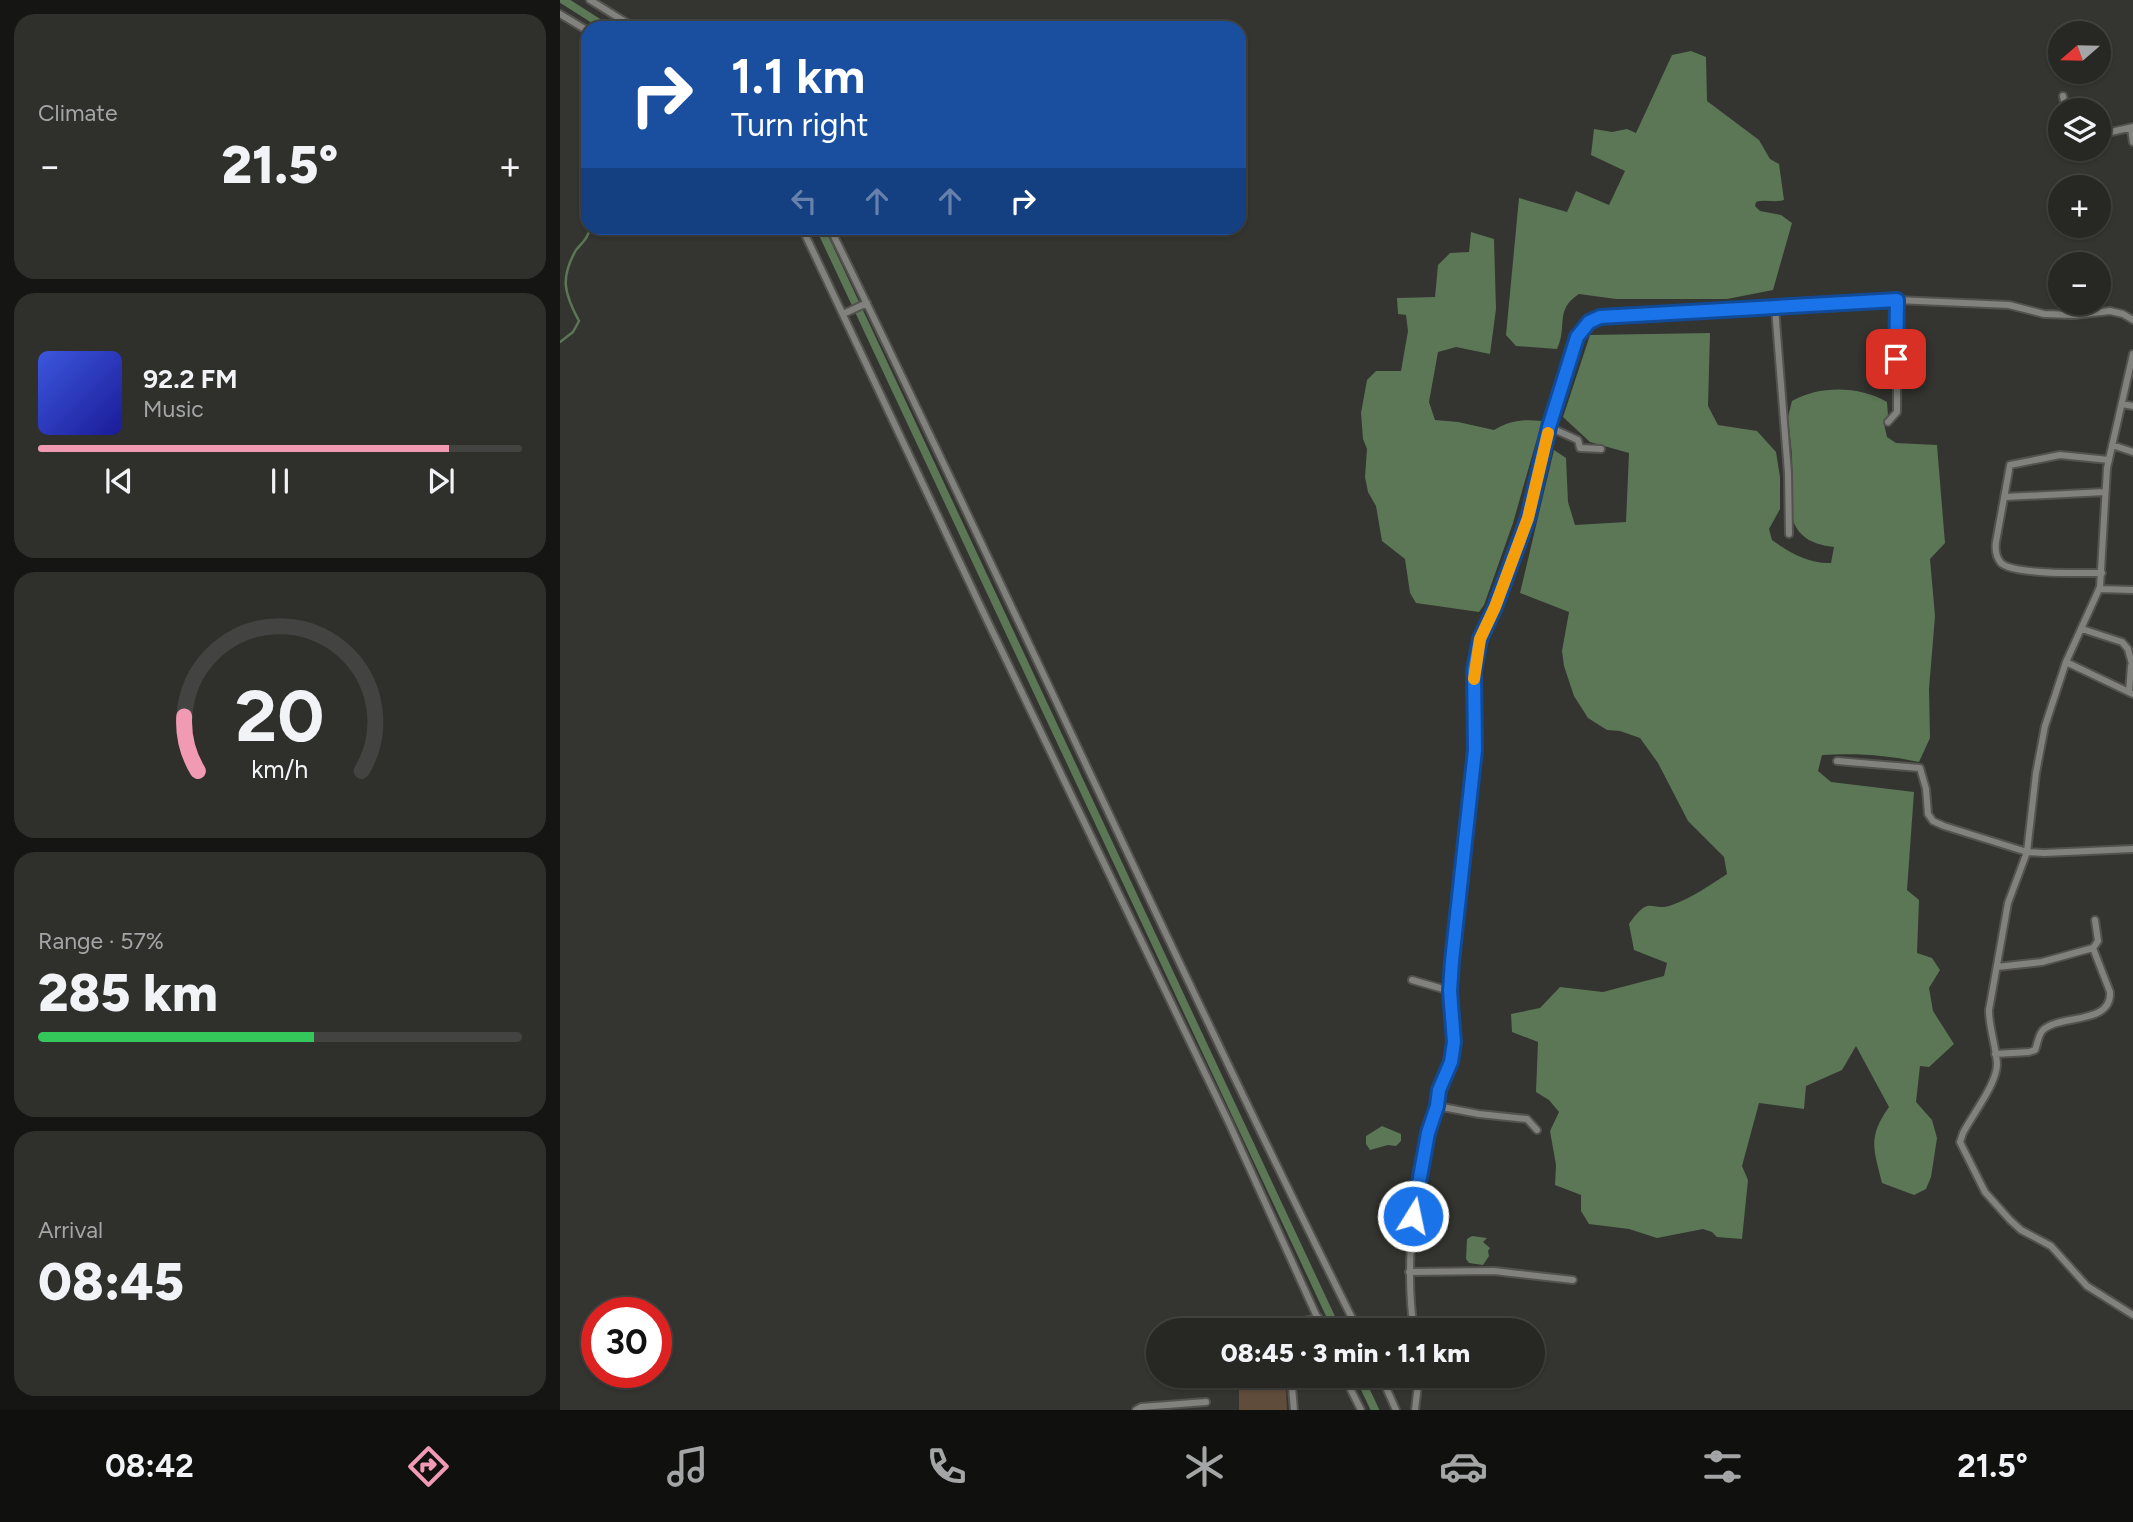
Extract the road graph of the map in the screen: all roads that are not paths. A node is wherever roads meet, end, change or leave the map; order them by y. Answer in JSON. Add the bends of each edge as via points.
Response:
{"nodes":[{"id":1,"x":590,"y":0,"type":"edge"},
{"id":2,"x":560,"y":13,"type":"edge"},
{"id":3,"x":624,"y":21,"type":"edge"},
{"id":4,"x":581,"y":26,"type":"edge"},
{"id":5,"x":2132,"y":128,"type":"edge"},
{"id":6,"x":2111,"y":132,"type":"edge"},
{"id":7,"x":2133,"y":142,"type":"edge"},
{"id":8,"x":807,"y":235,"type":"edge"},
{"id":9,"x":833,"y":235,"type":"edge"},
{"id":10,"x":1897,"y":300,"type":"junction"},
{"id":11,"x":864,"y":305,"type":"junction"},
{"id":12,"x":1775,"y":308,"type":"junction"},
{"id":13,"x":846,"y":313,"type":"junction"},
{"id":14,"x":2133,"y":320,"type":"edge"},
{"id":15,"x":2133,"y":354,"type":"edge"},
{"id":16,"x":2122,"y":404,"type":"junction"},
{"id":17,"x":2133,"y":406,"type":"edge"},
{"id":18,"x":1888,"y":422,"type":"dead end"},
{"id":19,"x":1549,"y":427,"type":"junction"},
{"id":20,"x":2112,"y":445,"type":"junction"},
{"id":21,"x":1601,"y":449,"type":"dead end"},
{"id":22,"x":2133,"y":452,"type":"edge"},
{"id":23,"x":2109,"y":460,"type":"junction"},
{"id":24,"x":2105,"y":492,"type":"junction"},
{"id":25,"x":2005,"y":497,"type":"junction"},
{"id":26,"x":1789,"y":534,"type":"dead end"},
{"id":27,"x":2102,"y":573,"type":"junction"},
{"id":28,"x":2099,"y":589,"type":"junction"},
{"id":29,"x":2133,"y":590,"type":"edge"},
{"id":30,"x":2082,"y":629,"type":"junction"},
{"id":31,"x":2066,"y":662,"type":"junction"},
{"id":32,"x":2132,"y":666,"type":"edge"},
{"id":33,"x":2131,"y":693,"type":"edge"},
{"id":34,"x":1837,"y":761,"type":"dead end"},
{"id":35,"x":2133,"y":849,"type":"edge"},
{"id":36,"x":2027,"y":852,"type":"junction"},
{"id":37,"x":2095,"y":920,"type":"dead end"},
{"id":38,"x":2093,"y":948,"type":"junction"},
{"id":39,"x":1997,"y":967,"type":"junction"},
{"id":40,"x":1412,"y":980,"type":"dead end"},
{"id":41,"x":1450,"y":991,"type":"junction"},
{"id":42,"x":1995,"y":1054,"type":"junction"},
{"id":43,"x":1437,"y":1106,"type":"junction"},
{"id":44,"x":1537,"y":1129,"type":"dead end"},
{"id":45,"x":1409,"y":1272,"type":"junction"},
{"id":46,"x":1573,"y":1280,"type":"dead end"},
{"id":47,"x":2133,"y":1315,"type":"edge"},
{"id":48,"x":1318,"y":1317,"type":"joint"},
{"id":49,"x":1315,"y":1318,"type":"edge"},
{"id":50,"x":1352,"y":1318,"type":"edge"},
{"id":51,"x":1412,"y":1318,"type":"edge"},
{"id":52,"x":1292,"y":1388,"type":"edge"},
{"id":53,"x":1349,"y":1388,"type":"edge"},
{"id":54,"x":1386,"y":1388,"type":"edge"},
{"id":55,"x":1418,"y":1388,"type":"edge"},
{"id":56,"x":1206,"y":1402,"type":"dead end"},
{"id":57,"x":1136,"y":1410,"type":"edge"},
{"id":58,"x":1294,"y":1410,"type":"edge"},
{"id":59,"x":1361,"y":1410,"type":"edge"},
{"id":60,"x":1396,"y":1410,"type":"edge"},
{"id":61,"x":1415,"y":1410,"type":"edge"}],
"edges":[{"from":1,"to":3,"type":"street"},
{"from":2,"to":4,"type":"street"},
{"from":5,"to":6,"type":"street"},
{"from":5,"to":7,"type":"street"},
{"from":8,"to":13,"type":"street"},
{"from":9,"to":11,"type":"street"},
{"from":10,"to":12,"type":"street"},
{"from":10,"to":14,"type":"street","via":[[2009,305],[2044,314],[2110,312]]},
{"from":10,"to":18,"type":"street","via":[[1897,412]]},
{"from":11,"to":13,"type":"street"},
{"from":11,"to":50,"type":"street"},
{"from":12,"to":19,"type":"street","via":[[1600,317],[1589,322],[1577,337]]},
{"from":12,"to":26,"type":"street"},
{"from":13,"to":48,"type":"street"},
{"from":15,"to":16,"type":"street"},
{"from":16,"to":17,"type":"street"},
{"from":16,"to":20,"type":"street"},
{"from":19,"to":21,"type":"street","via":[[1578,440],[1580,448]]},
{"from":19,"to":41,"type":"street","via":[[1535,497],[1480,639],[1474,670],[1475,750]]},
{"from":20,"to":22,"type":"street"},
{"from":20,"to":23,"type":"street"},
{"from":23,"to":24,"type":"street"},
{"from":23,"to":25,"type":"street","via":[[2060,455],[2010,465]]},
{"from":24,"to":25,"type":"street"},
{"from":24,"to":27,"type":"street"},
{"from":25,"to":27,"type":"street","via":[[1995,549],[2000,562],[2017,569]]},
{"from":27,"to":28,"type":"street"},
{"from":28,"to":29,"type":"street"},
{"from":28,"to":30,"type":"street"},
{"from":30,"to":31,"type":"street"},
{"from":30,"to":32,"type":"street","via":[[2122,642]]},
{"from":31,"to":33,"type":"street"},
{"from":31,"to":36,"type":"street","via":[[2040,751]]},
{"from":32,"to":33,"type":"street"},
{"from":34,"to":36,"type":"street","via":[[1920,768],[1933,821]]},
{"from":35,"to":36,"type":"street"},
{"from":36,"to":39,"type":"street","via":[[2008,903]]},
{"from":37,"to":38,"type":"street","via":[[2098,941]]},
{"from":38,"to":39,"type":"street","via":[[2042,962]]},
{"from":38,"to":42,"type":"street","via":[[2110,992],[2104,1009],[2050,1025],[2042,1030],[2035,1050]]},
{"from":39,"to":42,"type":"street","via":[[1989,1010]]},
{"from":40,"to":41,"type":"street"},
{"from":41,"to":43,"type":"street","via":[[1454,1042]]},
{"from":42,"to":47,"type":"street","via":[[1996,1072],[1960,1142],[1985,1192],[2021,1230],[2051,1246],[2087,1286]]},
{"from":43,"to":44,"type":"street","via":[[1527,1119]]},
{"from":43,"to":45,"type":"street","via":[[1413,1216]]},
{"from":45,"to":46,"type":"street","via":[[1494,1271]]},
{"from":45,"to":51,"type":"street"},
{"from":48,"to":49,"type":"street"},
{"from":52,"to":58,"type":"street"},
{"from":53,"to":59,"type":"street"},
{"from":54,"to":60,"type":"street"},
{"from":55,"to":61,"type":"street"},
{"from":56,"to":57,"type":"street"}]}
